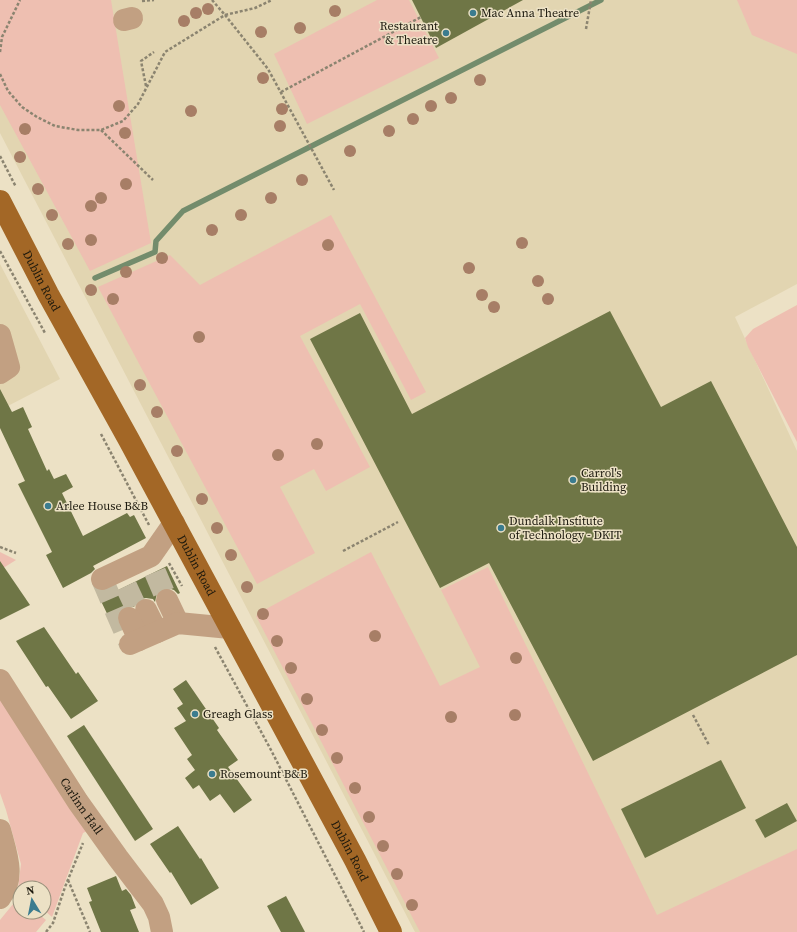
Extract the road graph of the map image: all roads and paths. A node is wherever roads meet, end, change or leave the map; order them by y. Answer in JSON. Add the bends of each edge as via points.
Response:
{"nodes":[{"id":1,"x":20,"y":0,"type":"edge"},
{"id":2,"x":212,"y":0,"type":"edge"},
{"id":3,"x":272,"y":0,"type":"edge"},
{"id":4,"x":591,"y":0,"type":"edge"},
{"id":5,"x":225,"y":15,"type":"junction"},
{"id":6,"x":421,"y":17,"type":"dead end"},
{"id":7,"x":586,"y":29,"type":"dead end"},
{"id":8,"x":0,"y":52,"type":"edge"},
{"id":9,"x":154,"y":52,"type":"dead end"},
{"id":10,"x":0,"y":74,"type":"edge"},
{"id":11,"x":146,"y":87,"type":"junction"},
{"id":12,"x":281,"y":92,"type":"junction"},
{"id":13,"x":101,"y":130,"type":"junction"},
{"id":14,"x":153,"y":180,"type":"dead end"},
{"id":15,"x":334,"y":190,"type":"dead end"},
{"id":16,"x":2,"y":208,"type":"edge"},
{"id":17,"x":0,"y":335,"type":"edge"},
{"id":18,"x":0,"y":372,"type":"edge"},
{"id":19,"x":398,"y":522,"type":"dead end"},
{"id":20,"x":174,"y":523,"type":"junction"},
{"id":21,"x":0,"y":548,"type":"edge"},
{"id":22,"x":343,"y":551,"type":"dead end"},
{"id":23,"x":16,"y":553,"type":"dead end"},
{"id":24,"x":129,"y":574,"type":"dead end"},
{"id":25,"x":230,"y":628,"type":"junction"},
{"id":26,"x":162,"y":630,"type":"junction"},
{"id":27,"x":0,"y":680,"type":"edge"},
{"id":28,"x":693,"y":715,"type":"dead end"},
{"id":29,"x":709,"y":745,"type":"dead end"},
{"id":30,"x":0,"y":830,"type":"edge"},
{"id":31,"x":86,"y":836,"type":"dead end"},
{"id":32,"x":68,"y":879,"type":"junction"},
{"id":33,"x":0,"y":898,"type":"edge"},
{"id":34,"x":46,"y":932,"type":"edge"},
{"id":35,"x":90,"y":932,"type":"edge"},
{"id":36,"x":162,"y":932,"type":"edge"},
{"id":37,"x":391,"y":932,"type":"edge"}],
"edges":[{"from":1,"to":8,"type":"path","via":[[2,37]]},
{"from":2,"to":5,"type":"path"},
{"from":3,"to":5,"type":"path","via":[[255,8]]},
{"from":4,"to":7,"type":"path"},
{"from":5,"to":11,"type":"path","via":[[165,52]]},
{"from":5,"to":12,"type":"path","via":[[268,69]]},
{"from":6,"to":12,"type":"path"},
{"from":9,"to":11,"type":"path","via":[[141,61]]},
{"from":10,"to":13,"type":"path","via":[[8,91],[22,107],[37,117],[55,126]]},
{"from":11,"to":13,"type":"path","via":[[138,104],[122,121]]},
{"from":12,"to":15,"type":"path"},
{"from":13,"to":14,"type":"path"},
{"from":16,"to":20,"type":"main road","name":"Dublin Road"},
{"from":17,"to":18,"type":"street","via":[[9,366]]},
{"from":19,"to":22,"type":"path"},
{"from":20,"to":24,"type":"street","via":[[151,556]]},
{"from":20,"to":25,"type":"main road","name":"Dublin Road"},
{"from":21,"to":23,"type":"path"},
{"from":25,"to":26,"type":"street"},
{"from":25,"to":37,"type":"main road","name":"Dublin Road"},
{"from":26,"to":26,"type":"street","via":[[148,609]]},
{"from":27,"to":36,"type":"street","name":"Carlinn Hall","via":[[78,802],[153,904]]},
{"from":28,"to":29,"type":"path"},
{"from":30,"to":33,"type":"street","via":[[9,876],[7,887]]},
{"from":31,"to":32,"type":"path"},
{"from":32,"to":34,"type":"path","via":[[53,923]]},
{"from":32,"to":35,"type":"path"}]}
